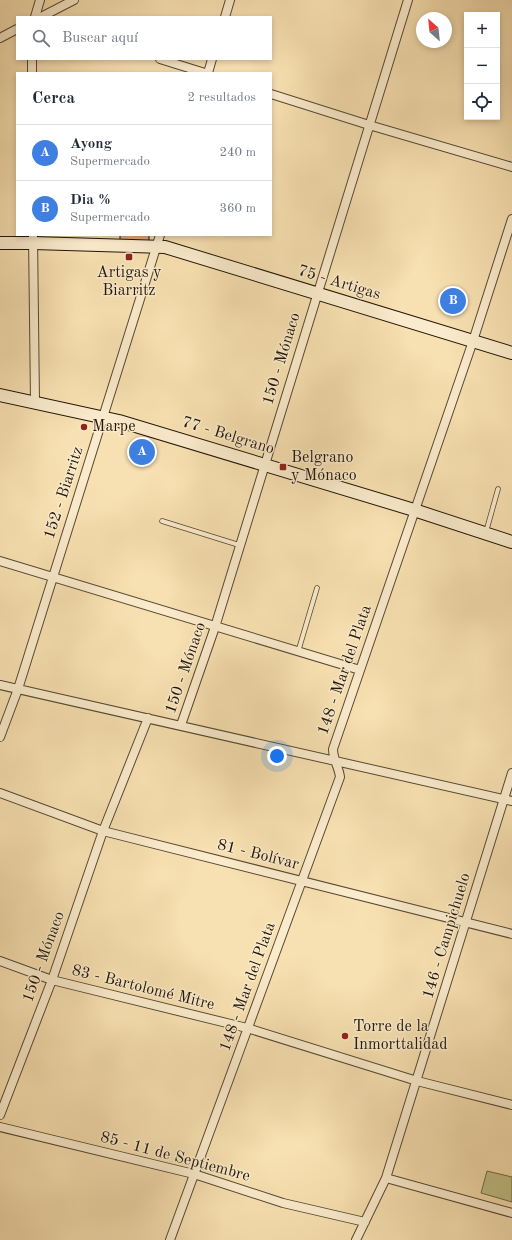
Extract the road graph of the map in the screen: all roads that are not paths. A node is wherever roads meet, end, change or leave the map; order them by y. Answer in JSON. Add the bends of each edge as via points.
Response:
{"nodes":[{"id":1,"x":40,"y":0,"type":"edge"},
{"id":2,"x":74,"y":0,"type":"edge"},
{"id":3,"x":230,"y":0,"type":"edge"},
{"id":4,"x":408,"y":0,"type":"edge"},
{"id":5,"x":36,"y":16,"type":"edge"},
{"id":6,"x":43,"y":16,"type":"edge"},
{"id":7,"x":225,"y":16,"type":"edge"},
{"id":8,"x":16,"y":30,"type":"edge"},
{"id":9,"x":0,"y":38,"type":"edge"},
{"id":10,"x":32,"y":60,"type":"edge"},
{"id":11,"x":163,"y":60,"type":"edge"},
{"id":12,"x":212,"y":60,"type":"edge"},
{"id":13,"x":32,"y":72,"type":"edge"},
{"id":14,"x":202,"y":72,"type":"edge"},
{"id":15,"x":208,"y":72,"type":"edge"},
{"id":16,"x":272,"y":94,"type":"edge"},
{"id":17,"x":369,"y":125,"type":"junction"},
{"id":18,"x":512,"y":167,"type":"edge"},
{"id":19,"x":512,"y":219,"type":"edge"},
{"id":20,"x":33,"y":239,"type":"edge"},
{"id":21,"x":159,"y":241,"type":"edge"},
{"id":22,"x":0,"y":244,"type":"edge"},
{"id":23,"x":317,"y":293,"type":"junction"},
{"id":24,"x":473,"y":341,"type":"junction"},
{"id":25,"x":512,"y":353,"type":"edge"},
{"id":26,"x":0,"y":395,"type":"edge"},
{"id":27,"x":35,"y":402,"type":"junction"},
{"id":28,"x":103,"y":416,"type":"junction"},
{"id":29,"x":264,"y":464,"type":"junction"},
{"id":30,"x":498,"y":489,"type":"dead end"},
{"id":31,"x":414,"y":510,"type":"junction"},
{"id":32,"x":162,"y":521,"type":"dead end"},
{"id":33,"x":485,"y":534,"type":"junction"},
{"id":34,"x":512,"y":542,"type":"edge"},
{"id":35,"x":239,"y":545,"type":"junction"},
{"id":36,"x":0,"y":561,"type":"edge"},
{"id":37,"x":52,"y":578,"type":"junction"},
{"id":38,"x":317,"y":588,"type":"dead end"},
{"id":39,"x":215,"y":627,"type":"junction"},
{"id":40,"x":298,"y":652,"type":"junction"},
{"id":41,"x":360,"y":670,"type":"junction"},
{"id":42,"x":0,"y":684,"type":"edge"},
{"id":43,"x":18,"y":690,"type":"junction"},
{"id":44,"x":148,"y":718,"type":"junction"},
{"id":45,"x":181,"y":725,"type":"junction"},
{"id":46,"x":0,"y":737,"type":"edge"},
{"id":47,"x":336,"y":761,"type":"junction"},
{"id":48,"x":512,"y":773,"type":"edge"},
{"id":49,"x":0,"y":792,"type":"edge"},
{"id":50,"x":508,"y":800,"type":"edge"},
{"id":51,"x":103,"y":831,"type":"junction"},
{"id":52,"x":301,"y":881,"type":"junction"},
{"id":53,"x":467,"y":922,"type":"junction"},
{"id":54,"x":512,"y":934,"type":"edge"},
{"id":55,"x":0,"y":961,"type":"edge"},
{"id":56,"x":52,"y":980,"type":"junction"},
{"id":57,"x":247,"y":1028,"type":"junction"},
{"id":58,"x":417,"y":1080,"type":"junction"},
{"id":59,"x":512,"y":1105,"type":"edge"},
{"id":60,"x":0,"y":1115,"type":"edge"},
{"id":61,"x":0,"y":1127,"type":"edge"},
{"id":62,"x":194,"y":1174,"type":"junction"},
{"id":63,"x":386,"y":1178,"type":"junction"},
{"id":64,"x":512,"y":1212,"type":"edge"},
{"id":65,"x":365,"y":1222,"type":"junction"},
{"id":66,"x":170,"y":1240,"type":"edge"},
{"id":67,"x":356,"y":1240,"type":"edge"}],
"edges":[{"from":1,"to":5,"type":"street"},
{"from":2,"to":6,"type":"street"},
{"from":3,"to":7,"type":"street"},
{"from":4,"to":17,"type":"street","name":"150 - Mónaco"},
{"from":8,"to":9,"type":"street"},
{"from":10,"to":13,"type":"street"},
{"from":11,"to":14,"type":"street"},
{"from":12,"to":15,"type":"street"},
{"from":16,"to":17,"type":"street"},
{"from":17,"to":18,"type":"street"},
{"from":17,"to":23,"type":"street","name":"150 - Mónaco"},
{"from":19,"to":24,"type":"street","name":"148 - Mar del Plata"},
{"from":20,"to":21,"type":"street","name":"75 - Artigas"},
{"from":20,"to":22,"type":"street","name":"75 - Artigas"},
{"from":20,"to":27,"type":"street"},
{"from":21,"to":23,"type":"street","name":"75 - Artigas","via":[[164,247]]},
{"from":21,"to":28,"type":"street","name":"152 - Biarritz"},
{"from":23,"to":24,"type":"street","name":"75 - Artigas"},
{"from":23,"to":29,"type":"street","name":"150 - Mónaco"},
{"from":24,"to":25,"type":"street","name":"75 - Artigas"},
{"from":24,"to":31,"type":"street","name":"148 - Mar del Plata"},
{"from":26,"to":27,"type":"street","name":"77 - Belgrano"},
{"from":27,"to":28,"type":"street","name":"77 - Belgrano"},
{"from":28,"to":29,"type":"street","name":"77 - Belgrano"},
{"from":28,"to":37,"type":"street","name":"152 - Biarritz"},
{"from":29,"to":31,"type":"street","name":"77 - Belgrano"},
{"from":29,"to":35,"type":"street","name":"150 - Mónaco"},
{"from":30,"to":33,"type":"lane"},
{"from":31,"to":33,"type":"street","name":"77 - Belgrano"},
{"from":31,"to":41,"type":"street","name":"148 - Mar del Plata"},
{"from":32,"to":35,"type":"lane"},
{"from":33,"to":34,"type":"street","name":"77 - Belgrano"},
{"from":35,"to":39,"type":"street","name":"150 - Mónaco"},
{"from":36,"to":37,"type":"street"},
{"from":37,"to":39,"type":"street"},
{"from":37,"to":43,"type":"street","name":"152 - Biarritz"},
{"from":38,"to":40,"type":"lane"},
{"from":39,"to":40,"type":"street"},
{"from":39,"to":45,"type":"street","name":"150 - Mónaco"},
{"from":40,"to":41,"type":"street"},
{"from":41,"to":47,"type":"street","name":"148 - Mar del Plata","via":[[333,749]]},
{"from":42,"to":43,"type":"street"},
{"from":43,"to":44,"type":"street"},
{"from":43,"to":46,"type":"street","name":"152 - Biarritz"},
{"from":44,"to":45,"type":"street"},
{"from":44,"to":51,"type":"street","name":"150 - Mónaco"},
{"from":45,"to":47,"type":"street"},
{"from":47,"to":50,"type":"street"},
{"from":47,"to":52,"type":"street","name":"148 - Mar del Plata","via":[[340,777]]},
{"from":48,"to":50,"type":"street","name":"146 - Campichuelo"},
{"from":49,"to":51,"type":"street","name":"81 - Bolívar"},
{"from":50,"to":53,"type":"street","name":"146 - Campichuelo"},
{"from":51,"to":52,"type":"street","name":"81 - Bolívar"},
{"from":51,"to":56,"type":"street","name":"150 - Mónaco"},
{"from":52,"to":53,"type":"street","name":"81 - Bolívar"},
{"from":52,"to":57,"type":"street","name":"148 - Mar del Plata"},
{"from":53,"to":54,"type":"street","name":"81 - Bolívar"},
{"from":53,"to":58,"type":"street","name":"146 - Campichuelo"},
{"from":55,"to":56,"type":"street","name":"83 - Bartolomé Mitre"},
{"from":56,"to":57,"type":"street","name":"83 - Bartolomé Mitre"},
{"from":56,"to":60,"type":"street","name":"150 - Mónaco"},
{"from":57,"to":58,"type":"street","name":"83 - Bartolomé Mitre"},
{"from":57,"to":62,"type":"street","name":"148 - Mar del Plata"},
{"from":58,"to":59,"type":"street","name":"83 - Bartolomé Mitre"},
{"from":58,"to":63,"type":"street","name":"146 - Campichuelo"},
{"from":61,"to":62,"type":"street","name":"85 - 11 de Septiembre"},
{"from":62,"to":65,"type":"street","name":"85 - 11 de Septiembre","via":[[283,1203]]},
{"from":62,"to":66,"type":"street","name":"148 - Mar del Plata"},
{"from":63,"to":64,"type":"street"},
{"from":63,"to":65,"type":"street","name":"146 - Campichuelo"},
{"from":65,"to":67,"type":"street","name":"146 - Campichuelo"}]}
